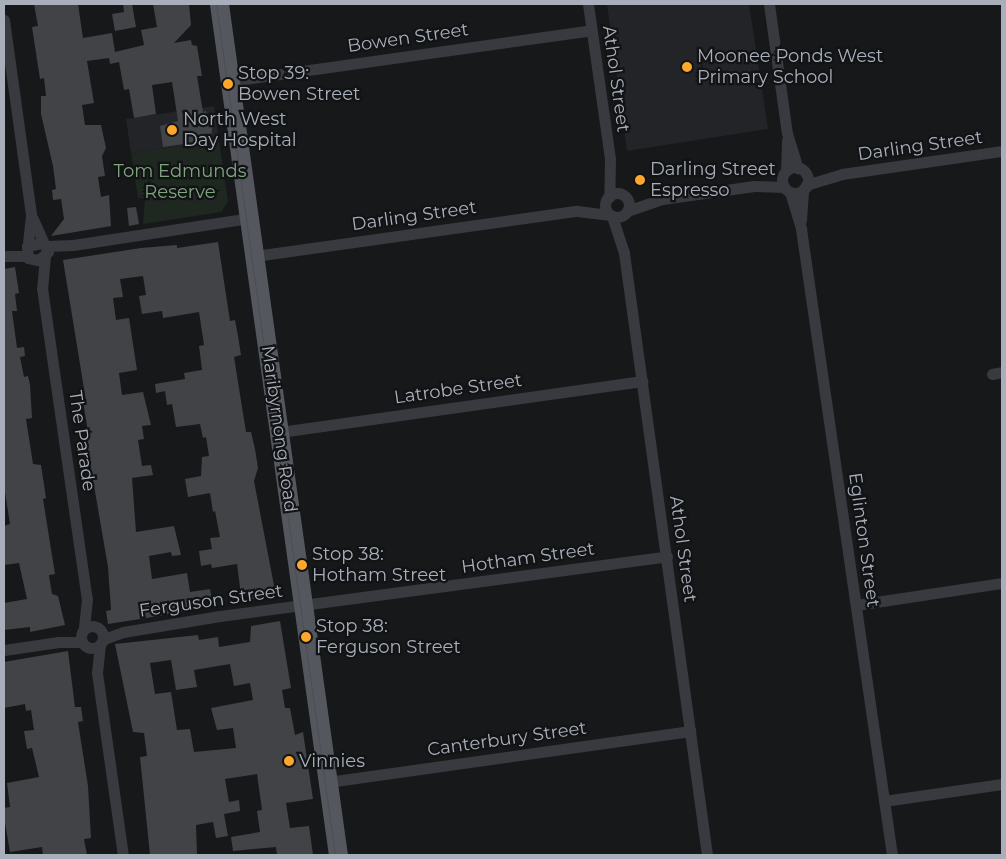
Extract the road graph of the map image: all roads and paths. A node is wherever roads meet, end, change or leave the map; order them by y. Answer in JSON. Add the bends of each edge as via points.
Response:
{"nodes":[{"id":1,"x":219,"y":4,"type":"edge"},
{"id":2,"x":588,"y":4,"type":"edge"},
{"id":3,"x":769,"y":4,"type":"edge"},
{"id":4,"x":4,"y":20,"type":"edge"},
{"id":5,"x":591,"y":30,"type":"junction"},
{"id":6,"x":230,"y":80,"type":"junction"},
{"id":7,"x":788,"y":133,"type":"junction"},
{"id":8,"x":1002,"y":152,"type":"edge"},
{"id":9,"x":610,"y":158,"type":"junction"},
{"id":10,"x":802,"y":170,"type":"junction"},
{"id":11,"x":842,"y":174,"type":"junction"},
{"id":12,"x":786,"y":181,"type":"junction"},
{"id":13,"x":805,"y":187,"type":"junction"},
{"id":14,"x":624,"y":196,"type":"junction"},
{"id":15,"x":608,"y":197,"type":"junction"},
{"id":16,"x":662,"y":199,"type":"junction"},
{"id":17,"x":577,"y":211,"type":"junction"},
{"id":18,"x":626,"y":212,"type":"junction"},
{"id":19,"x":31,"y":215,"type":"junction"},
{"id":20,"x":611,"y":215,"type":"junction"},
{"id":21,"x":250,"y":218,"type":"junction"},
{"id":22,"x":801,"y":229,"type":"junction"},
{"id":23,"x":45,"y":249,"type":"junction"},
{"id":24,"x":28,"y":252,"type":"junction"},
{"id":25,"x":624,"y":253,"type":"junction"},
{"id":26,"x":4,"y":256,"type":"edge"},
{"id":27,"x":255,"y":256,"type":"junction"},
{"id":28,"x":42,"y":288,"type":"junction"},
{"id":29,"x":642,"y":381,"type":"junction"},
{"id":30,"x":280,"y":432,"type":"junction"},
{"id":31,"x":667,"y":556,"type":"junction"},
{"id":32,"x":1002,"y":583,"type":"edge"},
{"id":33,"x":87,"y":599,"type":"junction"},
{"id":34,"x":304,"y":605,"type":"junction"},
{"id":35,"x":856,"y":605,"type":"junction"},
{"id":36,"x":101,"y":635,"type":"junction"},
{"id":37,"x":84,"y":638,"type":"junction"},
{"id":38,"x":4,"y":650,"type":"edge"},
{"id":39,"x":97,"y":673,"type":"junction"},
{"id":40,"x":690,"y":731,"type":"junction"},
{"id":41,"x":328,"y":782,"type":"junction"},
{"id":42,"x":1002,"y":784,"type":"edge"},
{"id":43,"x":884,"y":801,"type":"junction"},
{"id":44,"x":708,"y":854,"type":"edge"},
{"id":45,"x":123,"y":855,"type":"edge"},
{"id":46,"x":338,"y":855,"type":"edge"},
{"id":47,"x":892,"y":855,"type":"edge"}],
"edges":[{"from":1,"to":6,"type":"main road","name":"Maribyrnong Road"},
{"from":2,"to":5,"type":"street","name":"Athol Street"},
{"from":3,"to":7,"type":"street","name":"Eglinton Street"},
{"from":4,"to":19,"type":"street","name":"The Parade"},
{"from":5,"to":6,"type":"street","name":"Bowen Street"},
{"from":5,"to":9,"type":"street","name":"Athol Street"},
{"from":6,"to":21,"type":"main road","name":"Maribyrnong Road"},
{"from":7,"to":10,"type":"street","name":"Eglinton Street"},
{"from":7,"to":12,"type":"street","name":"Eglinton Street"},
{"from":8,"to":11,"type":"street","name":"Darling Street"},
{"from":9,"to":14,"type":"street","name":"Athol Street"},
{"from":9,"to":15,"type":"street","name":"Athol Street"},
{"from":10,"to":11,"type":"street","name":"Darling Street"},
{"from":10,"to":12,"type":"street","name":"Darling Street"},
{"from":10,"to":13,"type":"street","name":"Eglinton Street"},
{"from":11,"to":13,"type":"street","name":"Darling Street"},
{"from":12,"to":13,"type":"street","name":"Darling Street"},
{"from":12,"to":16,"type":"street"},
{"from":12,"to":22,"type":"street","name":"Eglinton Street"},
{"from":13,"to":22,"type":"street","name":"Eglinton Street"},
{"from":14,"to":15,"type":"street","via":[[616,193]]},
{"from":14,"to":16,"type":"street"},
{"from":14,"to":18,"type":"street"},
{"from":15,"to":17,"type":"street","name":"Darling Street"},
{"from":15,"to":20,"type":"street","via":[[605,208]]},
{"from":16,"to":18,"type":"street"},
{"from":17,"to":20,"type":"street","name":"Darling Street"},
{"from":17,"to":27,"type":"street","name":"Darling Street"},
{"from":18,"to":20,"type":"street"},
{"from":18,"to":25,"type":"street","name":"Athol Street"},
{"from":19,"to":23,"type":"street","name":"The Parade"},
{"from":19,"to":24,"type":"street","name":"The Parade"},
{"from":20,"to":25,"type":"street","name":"Athol Street"},
{"from":21,"to":23,"type":"street"},
{"from":21,"to":27,"type":"main road","name":"Maribyrnong Road"},
{"from":22,"to":35,"type":"street","name":"Eglinton Street"},
{"from":23,"to":24,"type":"street"},
{"from":23,"to":24,"type":"street"},
{"from":23,"to":28,"type":"street","name":"The Parade"},
{"from":24,"to":26,"type":"street"},
{"from":24,"to":28,"type":"street","name":"The Parade"},
{"from":25,"to":29,"type":"street","name":"Athol Street"},
{"from":27,"to":30,"type":"main road","name":"Maribyrnong Road"},
{"from":28,"to":33,"type":"street","name":"The Parade"},
{"from":29,"to":30,"type":"street","name":"Latrobe Street"},
{"from":29,"to":31,"type":"street","name":"Athol Street"},
{"from":30,"to":34,"type":"main road","name":"Maribyrnong Road"},
{"from":31,"to":34,"type":"street","name":"Hotham Street"},
{"from":31,"to":40,"type":"street","name":"Athol Street"},
{"from":32,"to":35,"type":"street"},
{"from":33,"to":36,"type":"street","name":"The Parade"},
{"from":33,"to":37,"type":"street","name":"The Parade"},
{"from":34,"to":36,"type":"street","name":"Ferguson Street"},
{"from":34,"to":41,"type":"main road","name":"Maribyrnong Road"},
{"from":35,"to":43,"type":"street","name":"Eglinton Street"},
{"from":36,"to":37,"type":"street"},
{"from":36,"to":37,"type":"street"},
{"from":36,"to":39,"type":"street","name":"The Parade"},
{"from":37,"to":38,"type":"street"},
{"from":37,"to":39,"type":"street","name":"The Parade"},
{"from":39,"to":45,"type":"street","name":"The Parade"},
{"from":40,"to":41,"type":"street","name":"Canterbury Street"},
{"from":40,"to":44,"type":"street","name":"Athol Street"},
{"from":41,"to":46,"type":"main road","name":"Maribyrnong Road"},
{"from":42,"to":43,"type":"street"},
{"from":43,"to":47,"type":"street","name":"Eglinton Street"}]}
